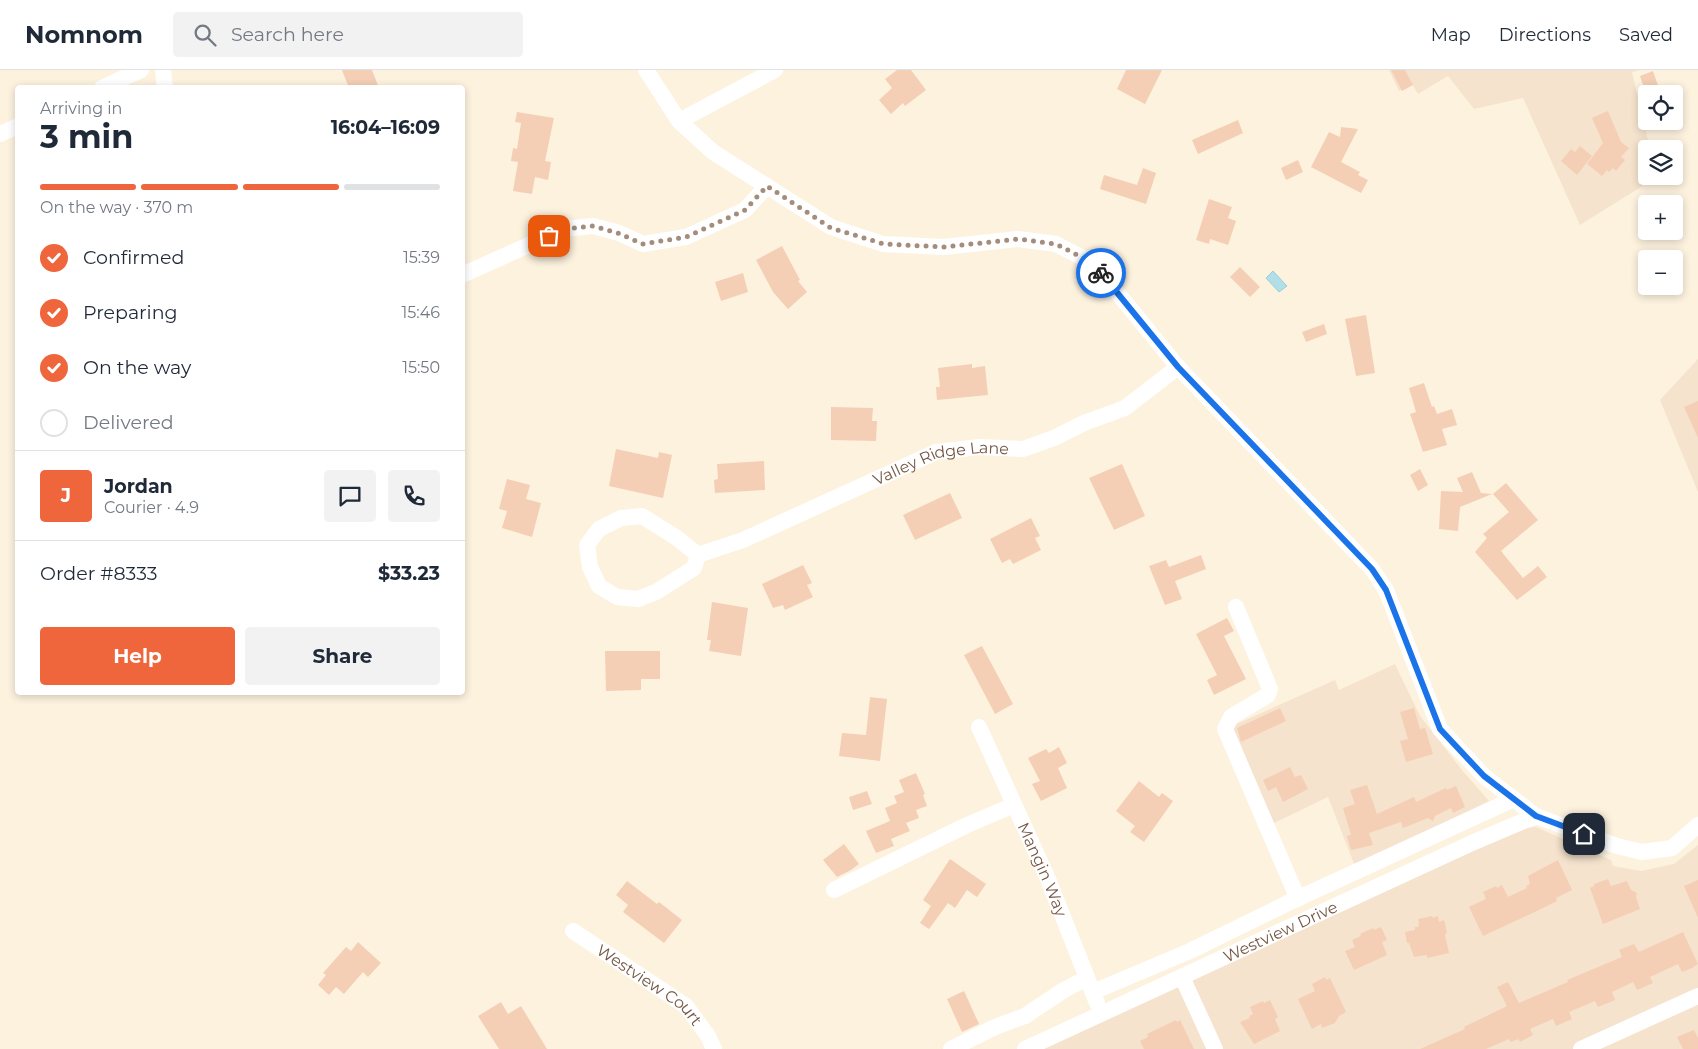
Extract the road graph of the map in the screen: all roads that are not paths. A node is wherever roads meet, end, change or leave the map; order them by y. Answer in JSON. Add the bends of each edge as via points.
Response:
{"nodes":[{"id":1,"x":141,"y":70,"type":"edge"},
{"id":2,"x":164,"y":70,"type":"edge"},
{"id":3,"x":646,"y":70,"type":"edge"},
{"id":4,"x":775,"y":70,"type":"edge"},
{"id":5,"x":108,"y":85,"type":"edge"},
{"id":6,"x":165,"y":85,"type":"edge"},
{"id":7,"x":679,"y":121,"type":"junction"},
{"id":8,"x":15,"y":127,"type":"edge"},
{"id":9,"x":0,"y":134,"type":"edge"},
{"id":10,"x":767,"y":186,"type":"junction"},
{"id":11,"x":465,"y":274,"type":"edge"},
{"id":12,"x":1178,"y":367,"type":"junction"},
{"id":13,"x":698,"y":555,"type":"junction"},
{"id":14,"x":1236,"y":607,"type":"dead end"},
{"id":15,"x":979,"y":727,"type":"dead end"},
{"id":16,"x":1514,"y":799,"type":"junction"},
{"id":17,"x":1014,"y":805,"type":"junction"},
{"id":18,"x":1536,"y":816,"type":"junction"},
{"id":19,"x":1698,"y":826,"type":"edge"},
{"id":20,"x":834,"y":890,"type":"dead end"},
{"id":21,"x":1298,"y":898,"type":"junction"},
{"id":22,"x":573,"y":931,"type":"dead end"},
{"id":23,"x":1182,"y":977,"type":"junction"},
{"id":24,"x":1090,"y":985,"type":"junction"},
{"id":25,"x":1698,"y":996,"type":"edge"},
{"id":26,"x":1102,"y":1014,"type":"junction"},
{"id":27,"x":714,"y":1049,"type":"edge"},
{"id":28,"x":951,"y":1049,"type":"edge"},
{"id":29,"x":1025,"y":1049,"type":"edge"},
{"id":30,"x":1215,"y":1049,"type":"edge"},
{"id":31,"x":1581,"y":1049,"type":"edge"}],
"edges":[{"from":1,"to":5,"type":"street"},
{"from":2,"to":6,"type":"street"},
{"from":3,"to":7,"type":"street"},
{"from":4,"to":7,"type":"street"},
{"from":7,"to":10,"type":"street","via":[[713,152]]},
{"from":8,"to":9,"type":"street"},
{"from":10,"to":11,"type":"street","via":[[745,210],[686,237],[643,244],[593,226],[564,229]]},
{"from":10,"to":12,"type":"street","via":[[831,228],[884,244],[944,247],[1018,239],[1056,244],[1098,269]]},
{"from":12,"to":13,"type":"street","name":"Valley Ridge Lane","via":[[1125,408],[1054,438],[1023,449],[979,447],[936,452],[743,540]]},
{"from":12,"to":16,"type":"street","via":[[1372,569],[1386,590],[1440,729],[1484,776]]},
{"from":13,"to":13,"type":"street","via":[[642,516],[621,518],[599,529],[587,546],[590,567],[599,586],[617,597],[638,599],[656,592],[694,568]]},
{"from":14,"to":21,"type":"street","via":[[1270,689],[1268,695],[1231,717],[1225,729]]},
{"from":15,"to":17,"type":"street","name":"Mangin Way"},
{"from":16,"to":18,"type":"street"},
{"from":16,"to":21,"type":"street"},
{"from":17,"to":20,"type":"street"},
{"from":17,"to":24,"type":"street","name":"Mangin Way","via":[[1048,879]]},
{"from":18,"to":19,"type":"street","via":[[1642,852],[1672,848]]},
{"from":18,"to":23,"type":"street","name":"Westview Drive"},
{"from":21,"to":24,"type":"street","via":[[1190,951]]},
{"from":22,"to":27,"type":"street","name":"Westview Court","via":[[686,1006]]},
{"from":23,"to":26,"type":"street","name":"Westview Drive"},
{"from":23,"to":30,"type":"street"},
{"from":24,"to":26,"type":"street","name":"Mangin Way"},
{"from":24,"to":28,"type":"street","via":[[1064,990],[1025,1016]]},
{"from":25,"to":31,"type":"street"},
{"from":26,"to":29,"type":"street","name":"Westview Drive"}]}
